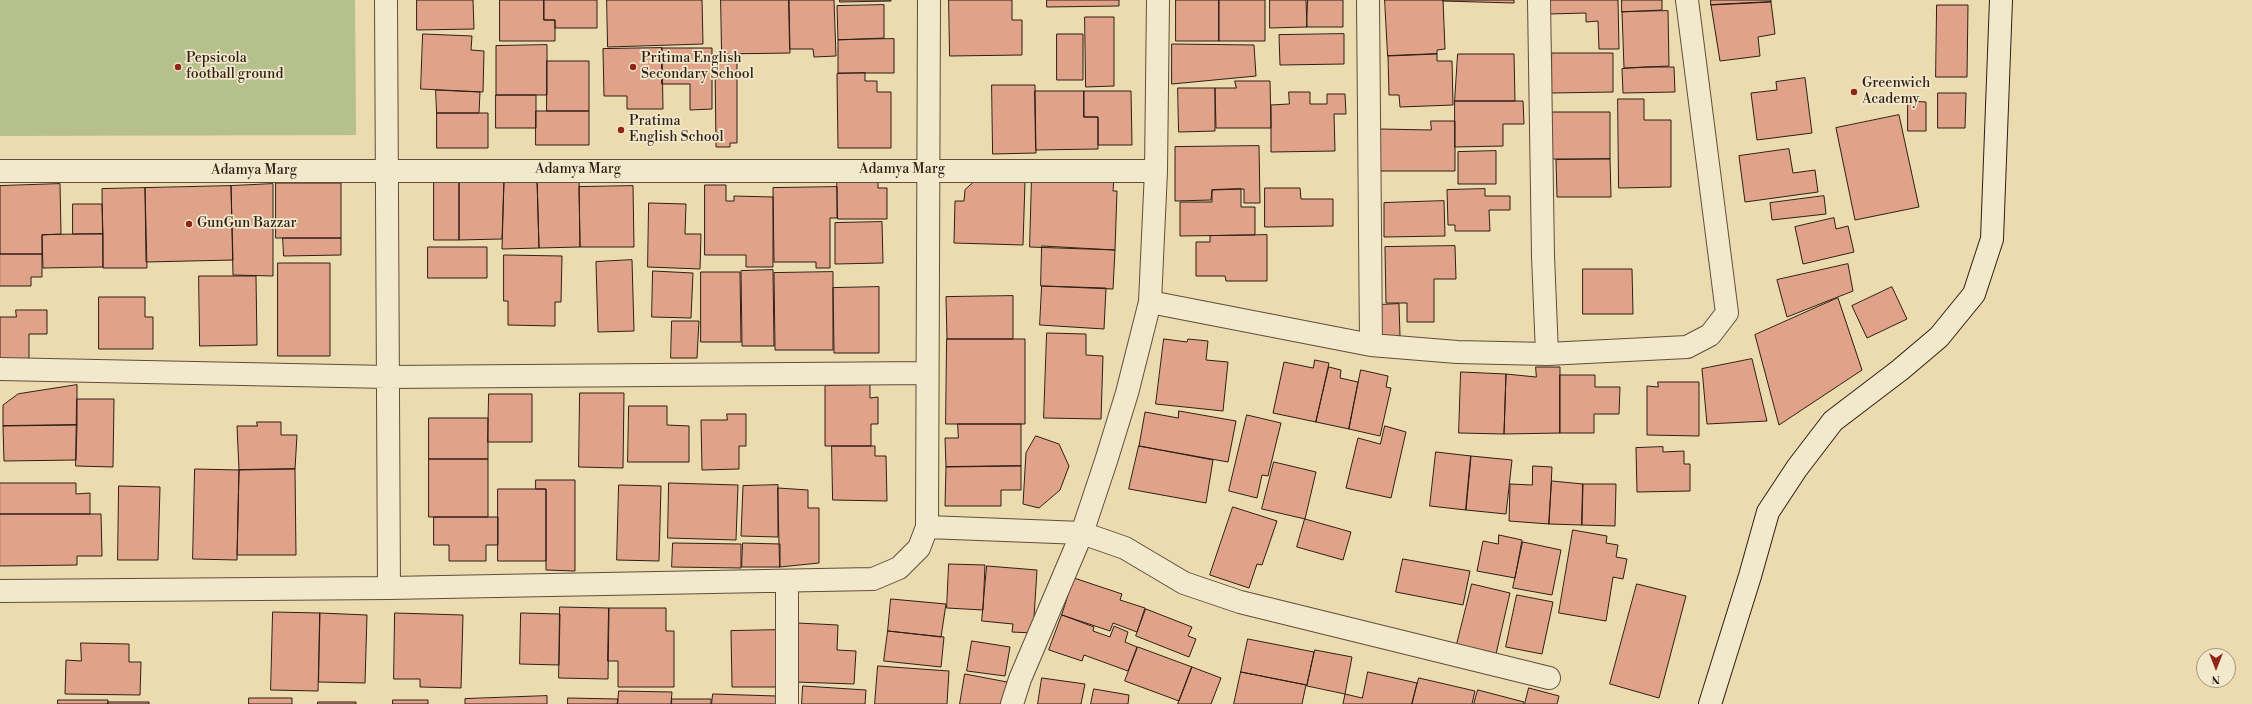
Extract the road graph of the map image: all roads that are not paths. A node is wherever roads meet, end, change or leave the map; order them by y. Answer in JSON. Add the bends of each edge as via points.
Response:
{"nodes":[{"id":1,"x":386,"y":0,"type":"edge"},
{"id":2,"x":929,"y":0,"type":"edge"},
{"id":3,"x":1158,"y":0,"type":"edge"},
{"id":4,"x":1368,"y":0,"type":"edge"},
{"id":5,"x":1539,"y":0,"type":"edge"},
{"id":6,"x":1687,"y":0,"type":"edge"},
{"id":7,"x":2001,"y":0,"type":"edge"},
{"id":8,"x":928,"y":170,"type":"junction"},
{"id":9,"x":0,"y":171,"type":"edge"},
{"id":10,"x":385,"y":171,"type":"junction"},
{"id":11,"x":1156,"y":171,"type":"junction"},
{"id":12,"x":1150,"y":302,"type":"junction"},
{"id":13,"x":1371,"y":345,"type":"junction"},
{"id":14,"x":1547,"y":354,"type":"junction"},
{"id":15,"x":0,"y":369,"type":"edge"},
{"id":16,"x":927,"y":373,"type":"junction"},
{"id":17,"x":388,"y":377,"type":"junction"},
{"id":18,"x":927,"y":527,"type":"junction"},
{"id":19,"x":1082,"y":533,"type":"junction"},
{"id":20,"x":787,"y":581,"type":"junction"},
{"id":21,"x":389,"y":588,"type":"junction"},
{"id":22,"x":0,"y":591,"type":"edge"},
{"id":23,"x":1549,"y":678,"type":"dead end"},
{"id":24,"x":787,"y":704,"type":"edge"},
{"id":25,"x":1012,"y":704,"type":"edge"},
{"id":26,"x":1710,"y":704,"type":"edge"}],
"edges":[{"from":1,"to":10,"type":"street"},
{"from":2,"to":8,"type":"street"},
{"from":3,"to":11,"type":"street"},
{"from":4,"to":13,"type":"street"},
{"from":5,"to":14,"type":"street"},
{"from":6,"to":14,"type":"street","via":[[1727,312],[1710,335],[1687,347]]},
{"from":7,"to":26,"type":"street","via":[[1992,239],[1974,294],[1939,337],[1833,421],[1768,512]]},
{"from":8,"to":10,"type":"street","name":"Adamya Marg"},
{"from":8,"to":11,"type":"street","name":"Adamya Marg"},
{"from":8,"to":16,"type":"street"},
{"from":9,"to":10,"type":"street","name":"Adamya Marg"},
{"from":10,"to":17,"type":"street"},
{"from":11,"to":12,"type":"street"},
{"from":12,"to":13,"type":"street"},
{"from":12,"to":19,"type":"street","via":[[1127,393]]},
{"from":13,"to":14,"type":"street","via":[[1457,352]]},
{"from":15,"to":17,"type":"street"},
{"from":16,"to":17,"type":"street"},
{"from":16,"to":18,"type":"street"},
{"from":17,"to":21,"type":"street"},
{"from":18,"to":19,"type":"street"},
{"from":18,"to":20,"type":"street","via":[[918,548],[899,568],[873,579]]},
{"from":19,"to":23,"type":"street","via":[[1125,548],[1184,583],[1240,602]]},
{"from":19,"to":25,"type":"street","via":[[1020,679]]},
{"from":20,"to":21,"type":"street"},
{"from":20,"to":24,"type":"street"},
{"from":21,"to":22,"type":"street"}]}
